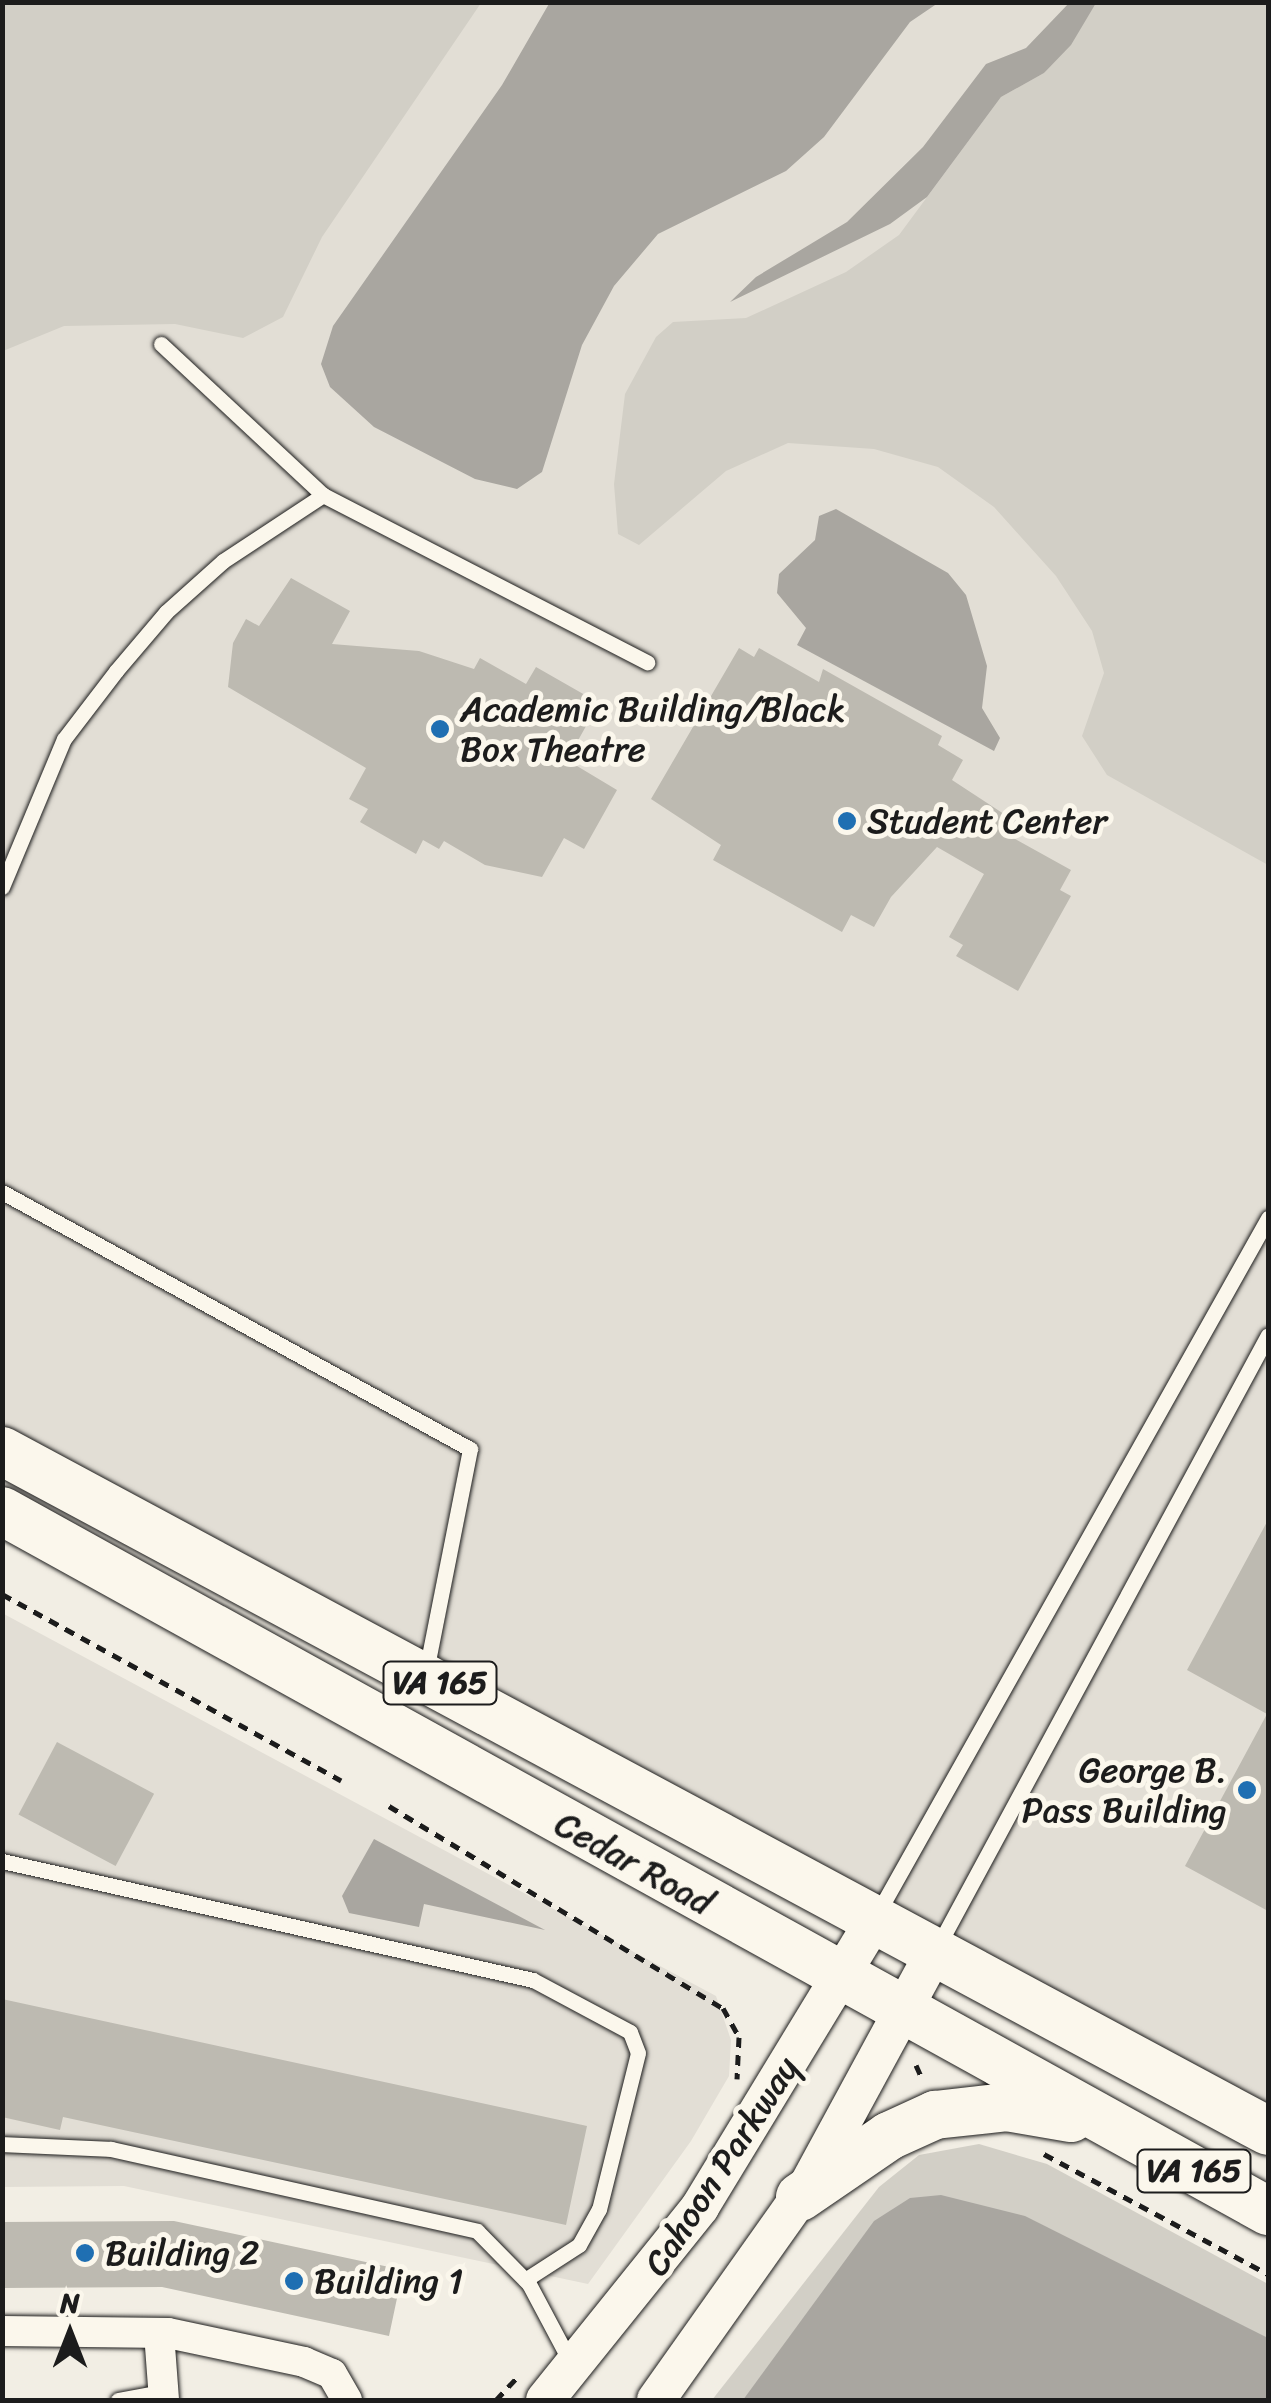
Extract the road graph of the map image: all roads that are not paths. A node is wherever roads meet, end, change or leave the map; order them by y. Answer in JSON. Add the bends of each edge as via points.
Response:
{"nodes":[{"id":1,"x":161,"y":344,"type":"dead end"},
{"id":2,"x":323,"y":495,"type":"junction"},
{"id":3,"x":647,"y":662,"type":"dead end"},
{"id":4,"x":2,"y":887,"type":"edge"},
{"id":5,"x":2,"y":1192,"type":"edge"},
{"id":6,"x":1268,"y":1218,"type":"edge"},
{"id":7,"x":1268,"y":1335,"type":"edge"},
{"id":8,"x":10,"y":1489,"type":"edge"},
{"id":9,"x":425,"y":1675,"type":"junction"},
{"id":10,"x":2,"y":1861,"type":"edge"},
{"id":11,"x":876,"y":1916,"type":"junction"},
{"id":12,"x":936,"y":1949,"type":"junction"},
{"id":13,"x":841,"y":1978,"type":"junction"},
{"id":14,"x":902,"y":2012,"type":"junction"},
{"id":15,"x":1120,"y":2130,"type":"junction"},
{"id":16,"x":1268,"y":2131,"type":"edge"},
{"id":17,"x":2,"y":2144,"type":"edge"},
{"id":18,"x":800,"y":2197,"type":"junction"},
{"id":19,"x":1268,"y":2210,"type":"edge"},
{"id":20,"x":525,"y":2280,"type":"junction"},
{"id":21,"x":2,"y":2332,"type":"edge"},
{"id":22,"x":159,"y":2333,"type":"junction"},
{"id":23,"x":574,"y":2368,"type":"junction"},
{"id":24,"x":163,"y":2396,"type":"edge"},
{"id":25,"x":118,"y":2400,"type":"edge"},
{"id":26,"x":347,"y":2400,"type":"edge"},
{"id":27,"x":545,"y":2400,"type":"edge"},
{"id":28,"x":656,"y":2400,"type":"edge"}],
"edges":[{"from":1,"to":2,"type":"lane"},
{"from":2,"to":3,"type":"lane"},
{"from":2,"to":4,"type":"lane","via":[[223,561],[166,612],[116,671],[64,738]]},
{"from":5,"to":9,"type":"lane","via":[[470,1449]]},
{"from":6,"to":11,"type":"lane"},
{"from":7,"to":12,"type":"lane"},
{"from":8,"to":9,"type":"main road","name":"Cedar Road","number":"VA 165"},
{"from":8,"to":13,"type":"main road","name":"Cedar Road","number":"VA 165"},
{"from":9,"to":11,"type":"main road","name":"Cedar Road","number":"VA 165"},
{"from":10,"to":20,"type":"lane","via":[[533,1980],[630,2032],[638,2053],[599,2208],[579,2245]]},
{"from":11,"to":12,"type":"main road","name":"Cedar Road","number":"VA 165"},
{"from":11,"to":13,"type":"street","name":"Cahoon Parkway"},
{"from":12,"to":14,"type":"street"},
{"from":12,"to":16,"type":"main road","name":"Cedar Road","number":"VA 165"},
{"from":13,"to":14,"type":"main road","name":"Cedar Road","number":"VA 165"},
{"from":13,"to":23,"type":"street","name":"Cahoon Parkway","via":[[700,2206]]},
{"from":14,"to":15,"type":"main road","name":"Cedar Road","number":"VA 165"},
{"from":14,"to":18,"type":"street"},
{"from":15,"to":18,"type":"main road","via":[[1007,2107],[947,2112],[889,2136]]},
{"from":15,"to":19,"type":"main road","name":"Cedar Road","number":"VA 165"},
{"from":17,"to":20,"type":"lane","via":[[110,2148],[445,2221],[493,2241]]},
{"from":18,"to":28,"type":"street"},
{"from":20,"to":23,"type":"lane"},
{"from":21,"to":22,"type":"street"},
{"from":22,"to":24,"type":"street"},
{"from":22,"to":26,"type":"street","via":[[304,2362],[332,2374]]},
{"from":23,"to":27,"type":"street","name":"Cahoon Parkway"},
{"from":24,"to":25,"type":"lane"}]}
